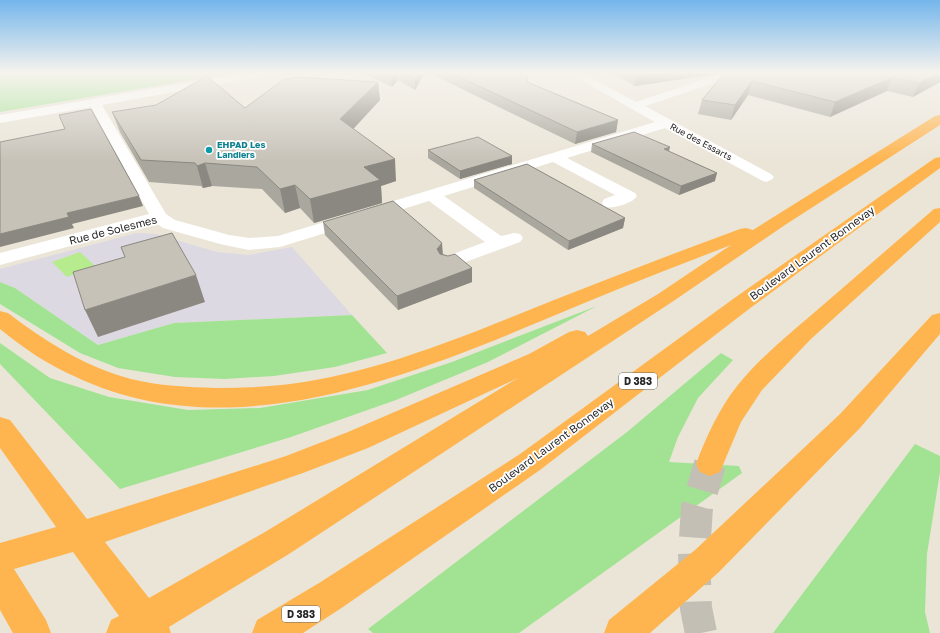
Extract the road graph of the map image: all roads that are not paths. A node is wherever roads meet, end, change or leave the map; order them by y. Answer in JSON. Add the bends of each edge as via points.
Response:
{"nodes":[{"id":1,"x":94,"y":102,"type":"joint"},
{"id":2,"x":626,"y":102,"type":"edge"},
{"id":3,"x":648,"y":102,"type":"edge"},
{"id":4,"x":634,"y":106,"type":"junction"},
{"id":5,"x":0,"y":119,"type":"edge"},
{"id":6,"x":940,"y":119,"type":"edge"},
{"id":7,"x":666,"y":123,"type":"junction"},
{"id":8,"x":554,"y":158,"type":"junction"},
{"id":9,"x":940,"y":161,"type":"edge"},
{"id":10,"x":766,"y":177,"type":"dead end"},
{"id":11,"x":432,"y":195,"type":"junction"},
{"id":12,"x":610,"y":203,"type":"dead end"},
{"id":13,"x":940,"y":214,"type":"edge"},
{"id":14,"x":159,"y":216,"type":"junction"},
{"id":15,"x":780,"y":221,"type":"junction"},
{"id":16,"x":0,"y":259,"type":"edge"},
{"id":17,"x":449,"y":262,"type":"edge"},
{"id":18,"x":0,"y":318,"type":"edge"},
{"id":19,"x":940,"y":320,"type":"edge"},
{"id":20,"x":0,"y":427,"type":"edge"},
{"id":21,"x":710,"y":464,"type":"tunnel mouth"},
{"id":22,"x":0,"y":558,"type":"edge"},
{"id":23,"x":707,"y":561,"type":"junction"},
{"id":24,"x":0,"y":577,"type":"edge"},
{"id":25,"x":33,"y":633,"type":"edge"},
{"id":26,"x":124,"y":633,"type":"edge"},
{"id":27,"x":154,"y":633,"type":"edge"},
{"id":28,"x":270,"y":633,"type":"edge"},
{"id":29,"x":622,"y":633,"type":"edge"},
{"id":30,"x":638,"y":633,"type":"edge"}],
"edges":[{"from":1,"to":5,"type":"street"},
{"from":1,"to":14,"type":"street"},
{"from":2,"to":4,"type":"street","name":"Rue des Essarts"},
{"from":3,"to":4,"type":"street"},
{"from":4,"to":7,"type":"street","name":"Rue des Essarts"},
{"from":6,"to":15,"type":"highway"},
{"from":7,"to":8,"type":"street","name":"Rue de Solesmes"},
{"from":7,"to":10,"type":"street","name":"Rue des Essarts"},
{"from":8,"to":11,"type":"street","name":"Rue de Solesmes"},
{"from":8,"to":12,"type":"street","via":[[629,196]]},
{"from":9,"to":28,"type":"highway","name":"Boulevard Laurent Bonnevay","number":"D 383","via":[[741,304],[530,462]]},
{"from":11,"to":14,"type":"street","name":"Rue de Solesmes","via":[[280,241],[264,243],[249,244],[226,240],[169,224]]},
{"from":11,"to":17,"type":"street","via":[[506,240]]},
{"from":13,"to":21,"type":"highway","via":[[794,343],[752,384],[727,422]]},
{"from":14,"to":16,"type":"street","name":"Rue de Solesmes"},
{"from":15,"to":18,"type":"highway","via":[[654,267],[435,353],[360,378],[291,393],[192,397],[147,392],[119,385],[47,353]]},
{"from":15,"to":22,"type":"highway","via":[[537,360],[358,440],[225,489],[92,532]]},
{"from":15,"to":26,"type":"highway","via":[[664,298],[276,543]]},
{"from":19,"to":23,"type":"highway","via":[[850,421]]},
{"from":20,"to":27,"type":"highway"},
{"from":23,"to":29,"type":"highway"},
{"from":23,"to":30,"type":"highway"},
{"from":24,"to":25,"type":"highway"}]}
